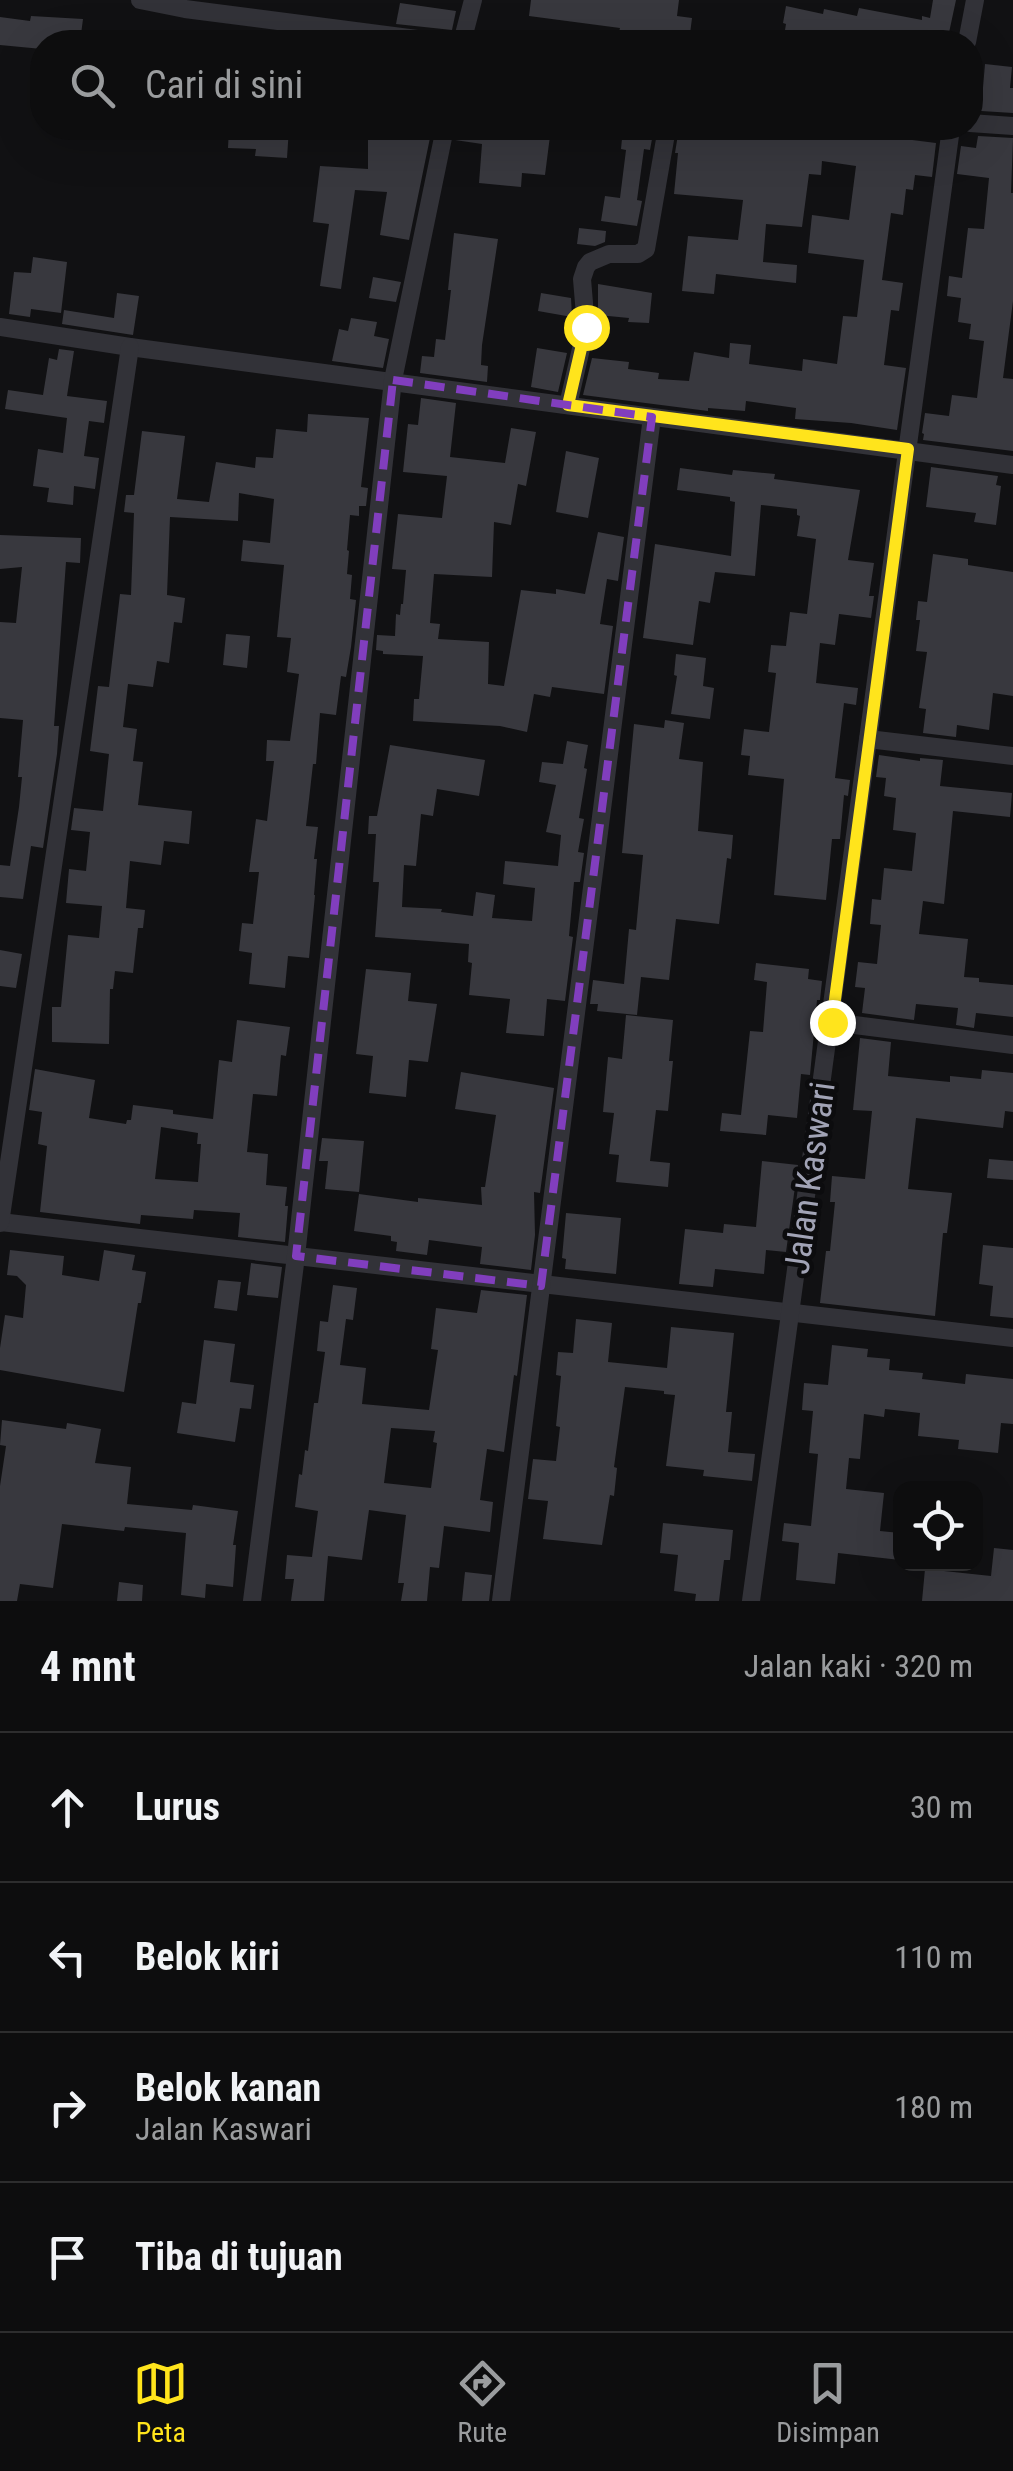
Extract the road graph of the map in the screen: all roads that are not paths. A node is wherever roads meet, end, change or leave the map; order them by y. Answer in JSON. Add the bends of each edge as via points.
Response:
{"nodes":[{"id":1,"x":140,"y":0,"type":"edge"},
{"id":2,"x":473,"y":0,"type":"edge"},
{"id":3,"x":976,"y":0,"type":"edge"},
{"id":4,"x":186,"y":4,"type":"edge"},
{"id":5,"x":360,"y":30,"type":"edge"},
{"id":6,"x":465,"y":30,"type":"edge"},
{"id":7,"x":970,"y":30,"type":"edge"},
{"id":8,"x":983,"y":123,"type":"edge"},
{"id":9,"x":1013,"y":126,"type":"edge"},
{"id":10,"x":443,"y":140,"type":"edge"},
{"id":11,"x":665,"y":140,"type":"edge"},
{"id":12,"x":949,"y":140,"type":"edge"},
{"id":13,"x":0,"y":327,"type":"edge"},
{"id":14,"x":130,"y":347,"type":"junction"},
{"id":15,"x":393,"y":380,"type":"junction"},
{"id":16,"x":568,"y":405,"type":"junction"},
{"id":17,"x":652,"y":418,"type":"junction"},
{"id":18,"x":908,"y":449,"type":"junction"},
{"id":19,"x":1013,"y":464,"type":"edge"},
{"id":20,"x":868,"y":739,"type":"junction"},
{"id":21,"x":1013,"y":756,"type":"edge"},
{"id":22,"x":832,"y":1022,"type":"junction"},
{"id":23,"x":1013,"y":1046,"type":"edge"},
{"id":24,"x":0,"y":1222,"type":"edge"},
{"id":25,"x":296,"y":1256,"type":"junction"},
{"id":26,"x":542,"y":1286,"type":"junction"},
{"id":27,"x":792,"y":1312,"type":"junction"},
{"id":28,"x":1013,"y":1338,"type":"edge"},
{"id":29,"x":751,"y":1600,"type":"edge"},
{"id":30,"x":252,"y":1601,"type":"edge"},
{"id":31,"x":501,"y":1601,"type":"edge"},
{"id":32,"x":760,"y":1601,"type":"edge"}],
"edges":[{"from":1,"to":4,"type":"street"},
{"from":2,"to":6,"type":"street"},
{"from":3,"to":7,"type":"street"},
{"from":4,"to":5,"type":"street"},
{"from":8,"to":9,"type":"street"},
{"from":10,"to":15,"type":"street"},
{"from":11,"to":16,"type":"street","via":[[646,249],[590,262],[582,278],[586,327]]},
{"from":12,"to":18,"type":"street","name":"Jalan Kaswari"},
{"from":13,"to":14,"type":"street"},
{"from":14,"to":15,"type":"street"},
{"from":14,"to":24,"type":"street"},
{"from":15,"to":16,"type":"street"},
{"from":15,"to":25,"type":"street"},
{"from":16,"to":17,"type":"street"},
{"from":17,"to":18,"type":"street"},
{"from":17,"to":26,"type":"street"},
{"from":18,"to":19,"type":"street"},
{"from":18,"to":20,"type":"street","name":"Jalan Kaswari"},
{"from":20,"to":21,"type":"street"},
{"from":20,"to":22,"type":"street","name":"Jalan Kaswari"},
{"from":22,"to":23,"type":"street"},
{"from":22,"to":27,"type":"street","name":"Jalan Kaswari"},
{"from":24,"to":25,"type":"street"},
{"from":25,"to":26,"type":"street"},
{"from":25,"to":30,"type":"street"},
{"from":26,"to":27,"type":"street"},
{"from":26,"to":31,"type":"street"},
{"from":27,"to":28,"type":"street"},
{"from":27,"to":29,"type":"street","name":"Jalan Kaswari"},
{"from":29,"to":32,"type":"street"}]}
